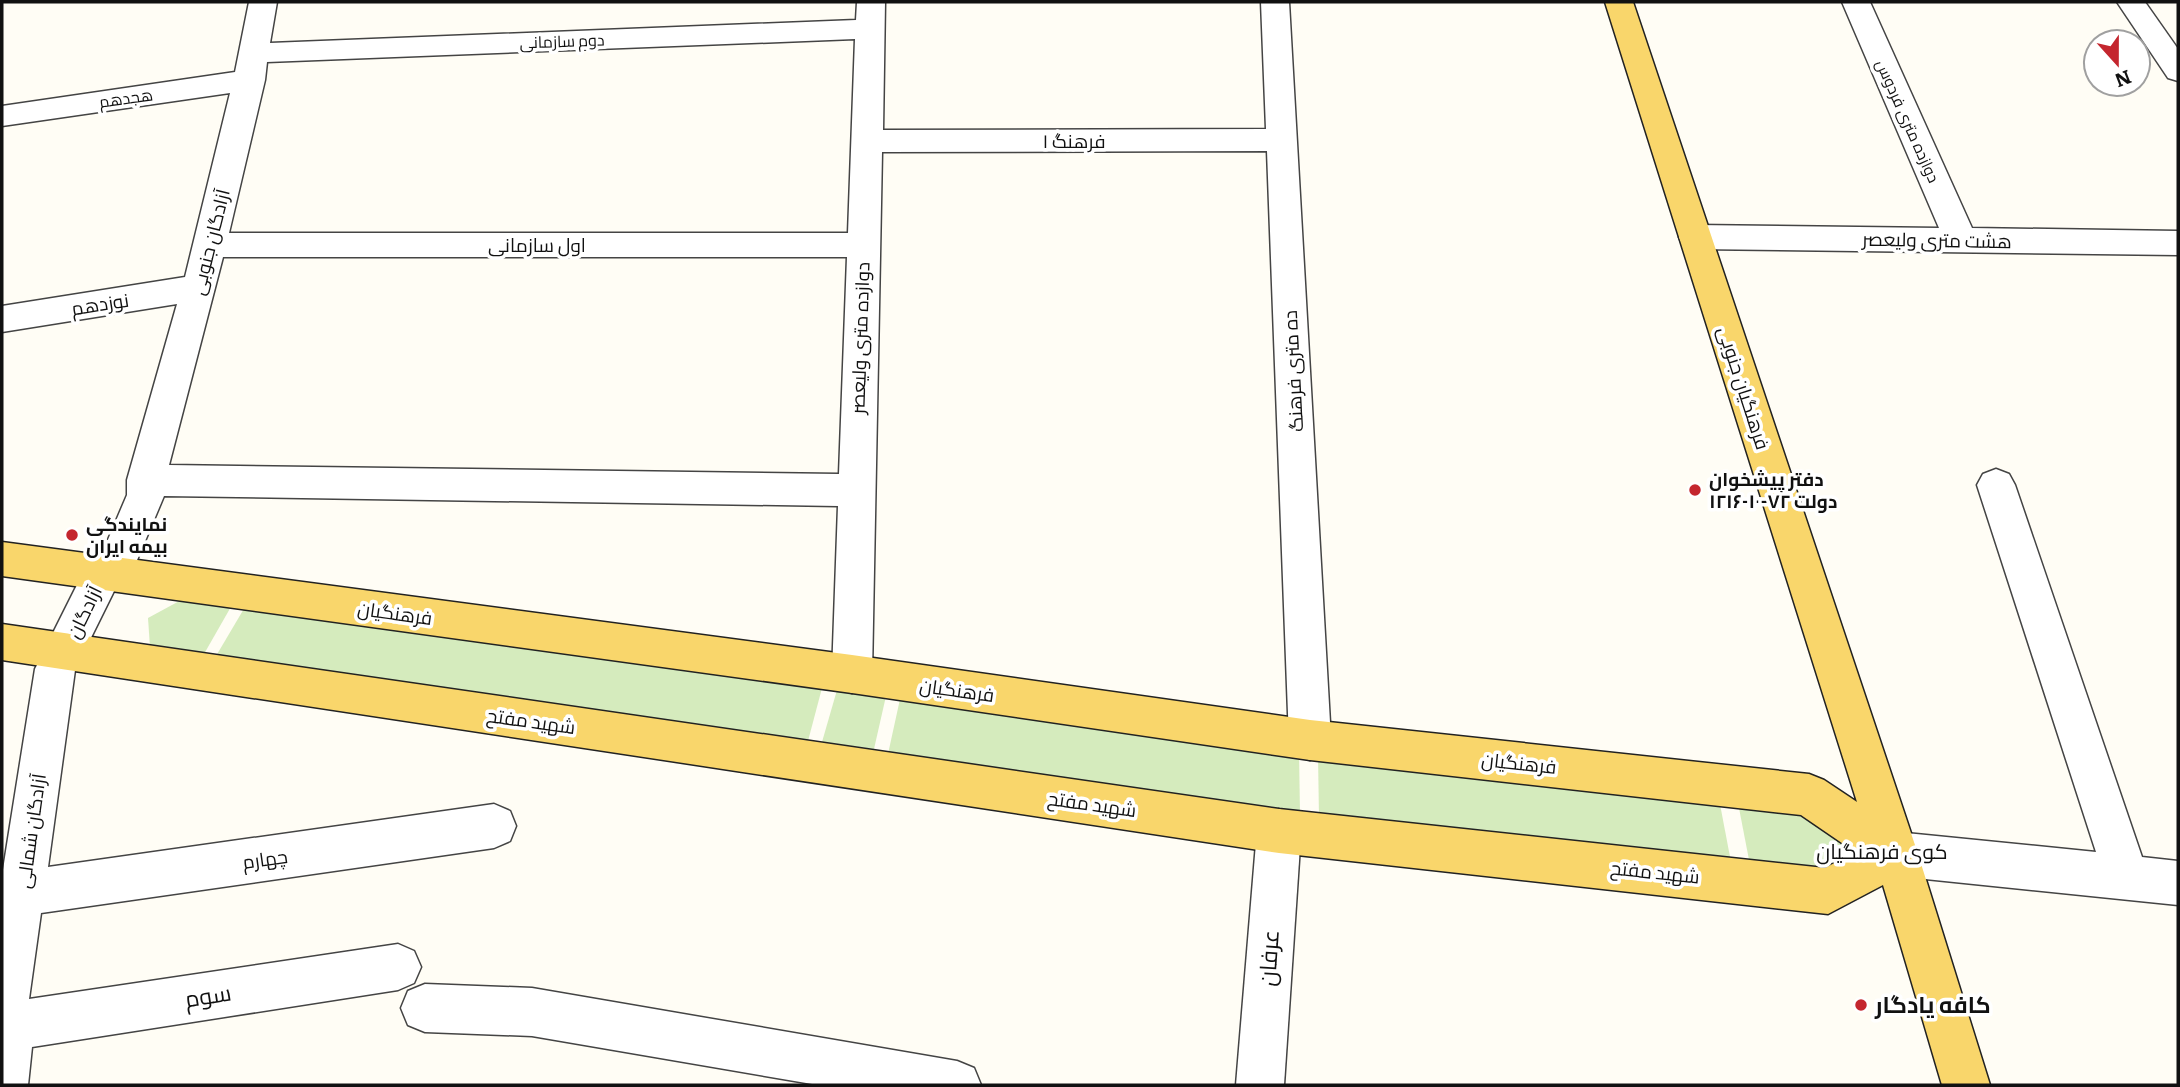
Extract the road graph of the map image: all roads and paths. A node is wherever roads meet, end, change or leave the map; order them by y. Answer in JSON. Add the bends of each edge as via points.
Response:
{"nodes":[{"id":1,"x":263,"y":2,"type":"edge"},
{"id":2,"x":1275,"y":2,"type":"edge"},
{"id":3,"x":1619,"y":2,"type":"edge"},
{"id":4,"x":1856,"y":2,"type":"edge"},
{"id":5,"x":2131,"y":2,"type":"edge"},
{"id":6,"x":870,"y":15,"type":"edge"},
{"id":7,"x":252,"y":66,"type":"junction"},
{"id":8,"x":2178,"y":71,"type":"edge"},
{"id":9,"x":2,"y":116,"type":"edge"},
{"id":10,"x":865,"y":141,"type":"junction"},
{"id":11,"x":1282,"y":141,"type":"junction"},
{"id":12,"x":1695,"y":237,"type":"junction"},
{"id":13,"x":1961,"y":240,"type":"junction"},
{"id":14,"x":2178,"y":243,"type":"edge"},
{"id":15,"x":863,"y":244,"type":"junction"},
{"id":16,"x":210,"y":245,"type":"junction"},
{"id":17,"x":199,"y":288,"type":"junction"},
{"id":18,"x":2,"y":319,"type":"edge"},
{"id":19,"x":146,"y":480,"type":"junction"},
{"id":20,"x":1996,"y":485,"type":"dead end"},
{"id":21,"x":856,"y":490,"type":"junction"},
{"id":22,"x":2,"y":559,"type":"edge"},
{"id":23,"x":105,"y":570,"type":"junction"},
{"id":24,"x":2,"y":642,"type":"edge"},
{"id":25,"x":64,"y":655,"type":"junction"},
{"id":26,"x":852,"y":674,"type":"junction"},
{"id":27,"x":1310,"y":740,"type":"junction"},
{"id":28,"x":494,"y":827,"type":"dead end"},
{"id":29,"x":1279,"y":831,"type":"junction"},
{"id":30,"x":1896,"y":854,"type":"junction"},
{"id":31,"x":2127,"y":878,"type":"junction"},
{"id":32,"x":2178,"y":883,"type":"edge"},
{"id":33,"x":36,"y":891,"type":"junction"},
{"id":34,"x":398,"y":967,"type":"dead end"},
{"id":35,"x":425,"y":1008,"type":"dead end"},
{"id":36,"x":10,"y":1052,"type":"edge"},
{"id":37,"x":957,"y":1085,"type":"edge"},
{"id":38,"x":1260,"y":1085,"type":"edge"},
{"id":39,"x":1966,"y":1085,"type":"edge"}],
"edges":[{"from":1,"to":7,"type":"street","name":"آزادگان جنوبی"},
{"from":2,"to":11,"type":"street","name":"ده متری فرهنگ"},
{"from":3,"to":12,"type":"main road","name":"فرهنگیان جنوبی"},
{"from":4,"to":13,"type":"street","name":"دوازده متری فردوس"},
{"from":5,"to":8,"type":"street"},
{"from":6,"to":7,"type":"street","name":"دوم سازمانی"},
{"from":6,"to":10,"type":"street","name":"دوازده متری ولیعصر"},
{"from":7,"to":9,"type":"street","name":"هجدهم"},
{"from":7,"to":16,"type":"street","name":"آزادگان جنوبی"},
{"from":10,"to":11,"type":"street","name":"فرهنگ ۱"},
{"from":10,"to":15,"type":"street","name":"دوازده متری ولیعصر"},
{"from":11,"to":27,"type":"street","name":"ده متری فرهنگ"},
{"from":12,"to":13,"type":"street","name":"هشت متری ولیعصر"},
{"from":12,"to":30,"type":"main road","name":"فرهنگیان جنوبی"},
{"from":13,"to":14,"type":"street","name":"هشت متری ولیعصر"},
{"from":15,"to":16,"type":"street","name":"اول سازمانی"},
{"from":15,"to":21,"type":"street","name":"دوازده متری ولیعصر"},
{"from":16,"to":17,"type":"street","name":"آزادگان جنوبی"},
{"from":17,"to":18,"type":"street","name":"نوزدهم"},
{"from":17,"to":19,"type":"street","name":"آزادگان جنوبی"},
{"from":19,"to":21,"type":"street"},
{"from":19,"to":23,"type":"street","name":"آزادگان جنوبی","via":[[146,495],[121,553]]},
{"from":20,"to":31,"type":"street"},
{"from":21,"to":26,"type":"street","name":"دوازده متری ولیعصر"},
{"from":22,"to":23,"type":"main road","name":"فرهنگیان"},
{"from":23,"to":25,"type":"street","name":"آزادگان"},
{"from":23,"to":26,"type":"main road","name":"فرهنگیان"},
{"from":24,"to":25,"type":"main road","name":"شهید مفتح"},
{"from":25,"to":29,"type":"main road","name":"شهید مفتح"},
{"from":25,"to":33,"type":"street","name":"آزادگان شمالی","via":[[68,667]]},
{"from":25,"to":36,"type":"street","name":"آزادگان شمالی","via":[[55,669],[2,1025]]},
{"from":26,"to":27,"type":"main road","name":"فرهنگیان"},
{"from":27,"to":30,"type":"main road","name":"فرهنگیان","via":[[1809,795]]},
{"from":28,"to":33,"type":"street","name":"چهارم"},
{"from":29,"to":30,"type":"main road","name":"شهید مفتح","via":[[1828,891]]},
{"from":29,"to":38,"type":"street","name":"عرفان"},
{"from":30,"to":31,"type":"street"},
{"from":30,"to":39,"type":"main road","name":"فرهنگیان جنوبی"},
{"from":31,"to":32,"type":"street"},
{"from":33,"to":36,"type":"street","name":"آزادگان شمالی"},
{"from":34,"to":36,"type":"street","name":"سوم"},
{"from":35,"to":37,"type":"street","via":[[532,1012]]}]}
